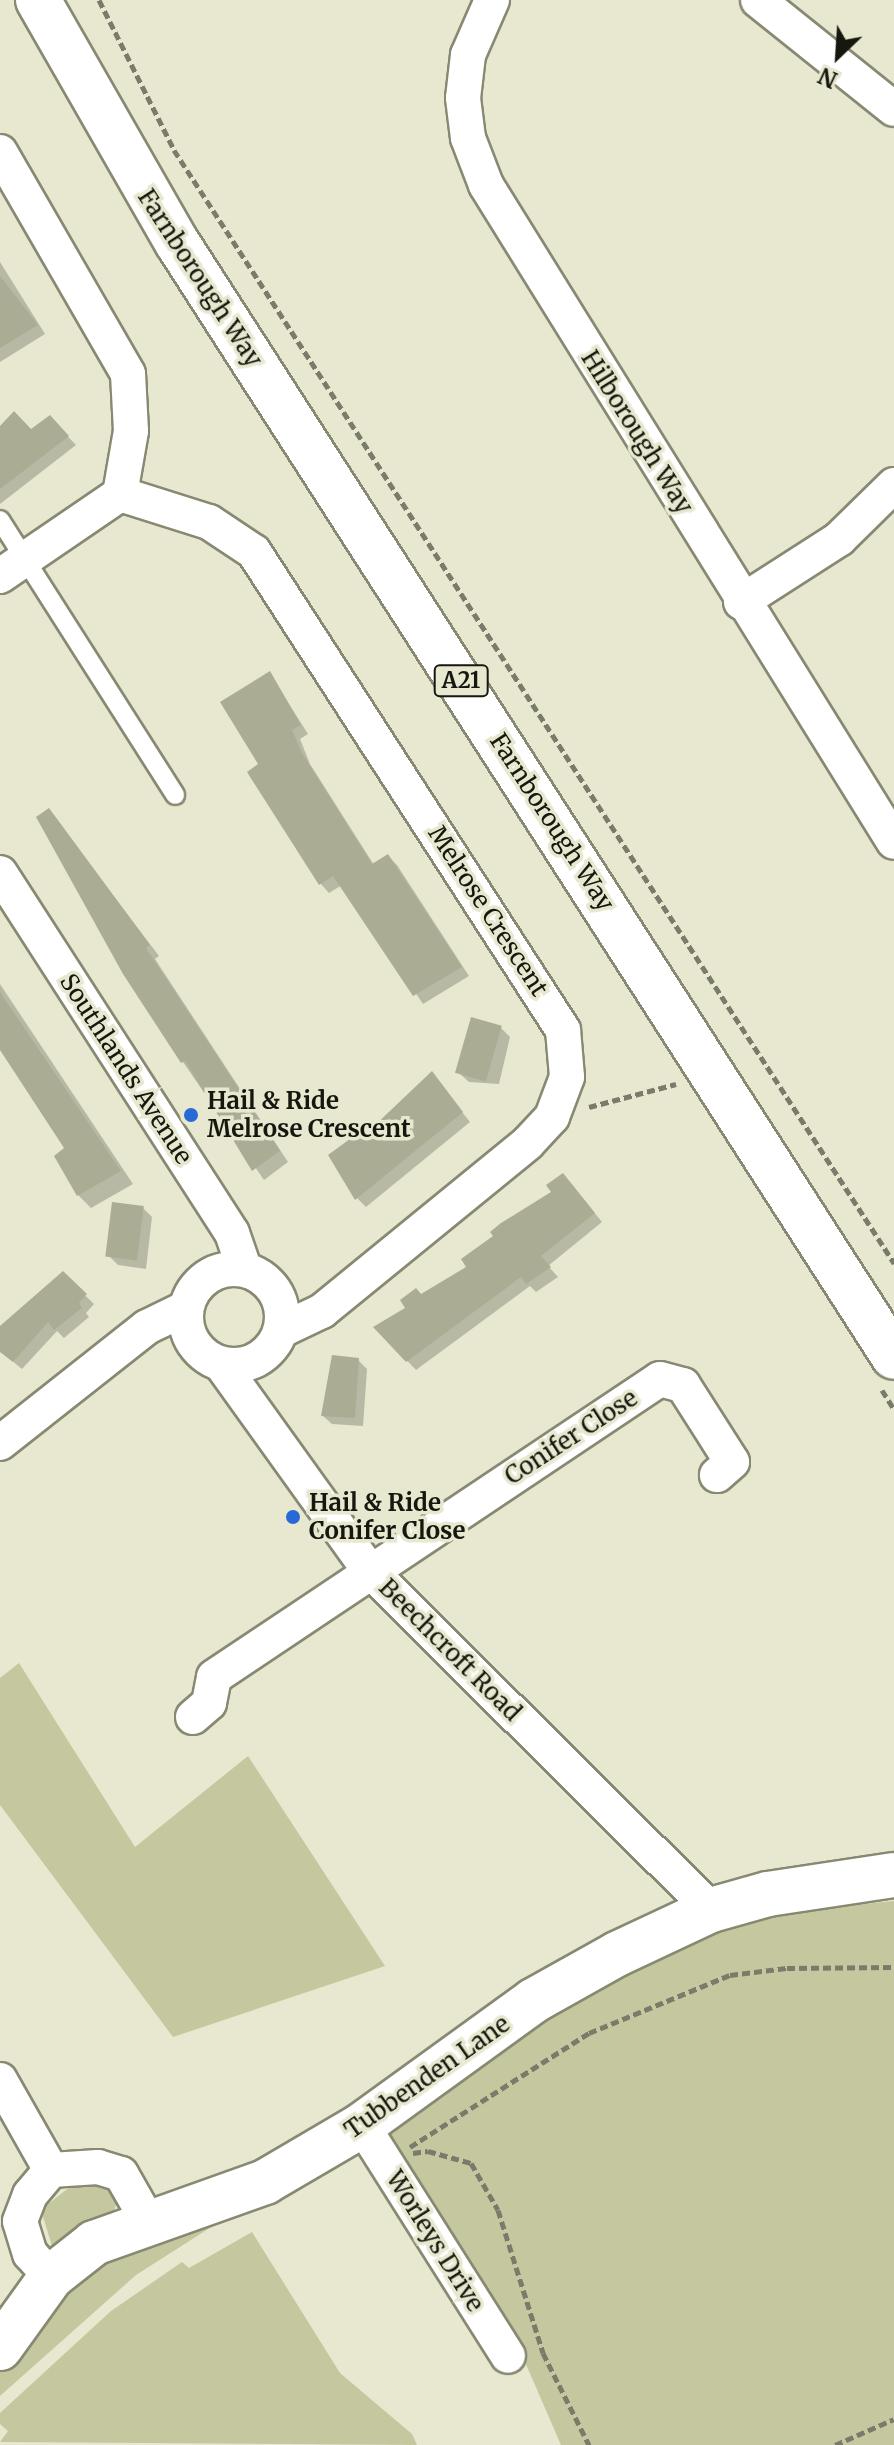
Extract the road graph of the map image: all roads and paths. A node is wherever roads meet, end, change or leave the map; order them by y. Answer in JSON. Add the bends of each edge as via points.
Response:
{"nodes":[{"id":1,"x":38,"y":0,"type":"edge"},
{"id":2,"x":99,"y":0,"type":"edge"},
{"id":3,"x":492,"y":0,"type":"edge"},
{"id":4,"x":758,"y":0,"type":"edge"},
{"id":5,"x":894,"y":109,"type":"edge"},
{"id":6,"x":0,"y":152,"type":"edge"},
{"id":7,"x":894,"y":485,"type":"edge"},
{"id":8,"x":120,"y":494,"type":"junction"},
{"id":9,"x":0,"y":520,"type":"edge"},
{"id":10,"x":12,"y":568,"type":"edge"},
{"id":11,"x":741,"y":602,"type":"junction"},
{"id":12,"x":175,"y":795,"type":"dead end"},
{"id":13,"x":894,"y":842,"type":"edge"},
{"id":14,"x":0,"y":873,"type":"edge"},
{"id":15,"x":689,"y":1080,"type":"dead end"},
{"id":16,"x":552,"y":1117,"type":"junction"},
{"id":17,"x":894,"y":1263,"type":"edge"},
{"id":18,"x":244,"y":1268,"type":"junction"},
{"id":19,"x":184,"y":1309,"type":"junction"},
{"id":20,"x":282,"y":1330,"type":"junction"},
{"id":21,"x":894,"y":1357,"type":"edge"},
{"id":22,"x":221,"y":1364,"type":"junction"},
{"id":23,"x":0,"y":1443,"type":"edge"},
{"id":24,"x":717,"y":1475,"type":"dead end"},
{"id":25,"x":369,"y":1570,"type":"junction"},
{"id":26,"x":193,"y":1717,"type":"dead end"},
{"id":27,"x":894,"y":1875,"type":"edge"},
{"id":28,"x":711,"y":1910,"type":"junction"},
{"id":29,"x":894,"y":1967,"type":"edge"},
{"id":30,"x":0,"y":2080,"type":"edge"},
{"id":31,"x":380,"y":2146,"type":"junction"},
{"id":32,"x":51,"y":2170,"type":"junction"},
{"id":33,"x":149,"y":2223,"type":"junction"},
{"id":34,"x":51,"y":2277,"type":"junction"},
{"id":35,"x":0,"y":2348,"type":"edge"},
{"id":36,"x":508,"y":2356,"type":"dead end"},
{"id":37,"x":894,"y":2416,"type":"edge"},
{"id":38,"x":589,"y":2445,"type":"edge"},
{"id":39,"x":835,"y":2445,"type":"edge"}],
"edges":[{"from":1,"to":21,"type":"main road","name":"Farnborough Way","number":"A21","via":[[169,231]]},
{"from":2,"to":17,"type":"path","via":[[174,150]]},
{"from":3,"to":11,"type":"street","name":"Hilborough Way","via":[[474,36],[464,76],[464,118],[476,161],[498,206]]},
{"from":4,"to":5,"type":"street"},
{"from":6,"to":8,"type":"street","via":[[128,374],[131,431]]},
{"from":7,"to":11,"type":"street","via":[[839,539]]},
{"from":8,"to":10,"type":"street"},
{"from":8,"to":16,"type":"street","name":"Melrose Crescent","via":[[209,522],[254,552],[563,1030],[567,1077]]},
{"from":9,"to":10,"type":"lane"},
{"from":10,"to":12,"type":"lane"},
{"from":11,"to":13,"type":"street","name":"Hilborough Way"},
{"from":14,"to":18,"type":"street","name":"Southlands Avenue","via":[[232,1233]]},
{"from":15,"to":16,"type":"path"},
{"from":16,"to":20,"type":"street","name":"Melrose Crescent","via":[[528,1143],[322,1311]]},
{"from":18,"to":19,"type":"street","via":[[219,1269],[197,1285]]},
{"from":18,"to":20,"type":"street","via":[[267,1282],[282,1305]]},
{"from":19,"to":22,"type":"street","via":[[196,1343]]},
{"from":19,"to":23,"type":"street","via":[[147,1327]]},
{"from":20,"to":22,"type":"street","via":[[267,1354],[245,1364]]},
{"from":22,"to":25,"type":"street","name":"Beechcroft Road"},
{"from":24,"to":25,"type":"street","name":"Conifer Close","via":[[732,1462],[683,1385],[660,1379]]},
{"from":25,"to":26,"type":"street","via":[[214,1677],[209,1703]]},
{"from":25,"to":28,"type":"street","name":"Beechcroft Road"},
{"from":27,"to":28,"type":"main road","name":"Tubbenden Lane","via":[[768,1894]]},
{"from":28,"to":31,"type":"main road","name":"Tubbenden Lane","via":[[533,2001]]},
{"from":29,"to":31,"type":"path","via":[[787,1968],[730,1975],[589,2033]]},
{"from":30,"to":32,"type":"street"},
{"from":31,"to":33,"type":"main road","name":"Tubbenden Lane"},
{"from":31,"to":36,"type":"street","name":"Worleys Drive"},
{"from":31,"to":38,"type":"path","via":[[471,2163],[498,2210],[543,2353]]},
{"from":32,"to":33,"type":"street","via":[[98,2167],[121,2174]]},
{"from":32,"to":34,"type":"street","via":[[30,2195],[20,2221],[30,2254]]},
{"from":33,"to":34,"type":"main road","name":"Tubbenden Lane","via":[[94,2243]]},
{"from":34,"to":35,"type":"main road","name":"Tubbenden Lane"},
{"from":37,"to":39,"type":"path"}]}
